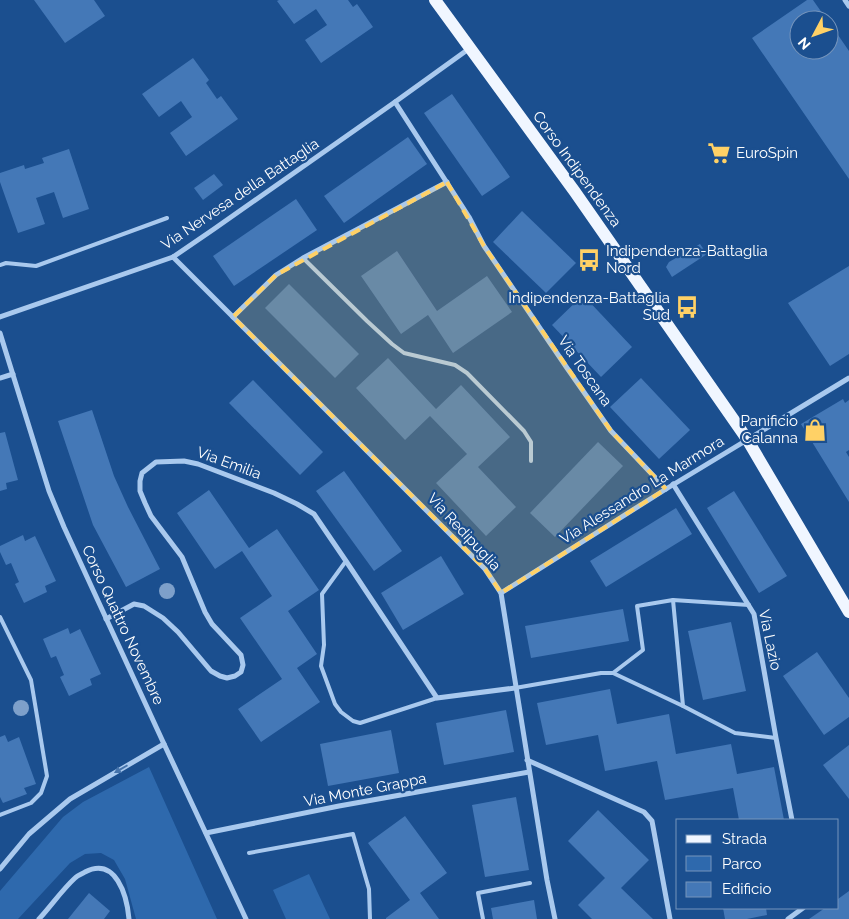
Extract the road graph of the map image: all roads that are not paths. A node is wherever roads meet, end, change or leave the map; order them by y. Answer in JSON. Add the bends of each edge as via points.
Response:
{"nodes":[{"id":1,"x":435,"y":0,"type":"edge"},
{"id":2,"x":845,"y":0,"type":"edge"},
{"id":3,"x":849,"y":6,"type":"edge"},
{"id":4,"x":470,"y":47,"type":"junction"},
{"id":5,"x":395,"y":102,"type":"junction"},
{"id":6,"x":446,"y":182,"type":"junction"},
{"id":7,"x":167,"y":218,"type":"dead end"},
{"id":8,"x":173,"y":257,"type":"junction"},
{"id":9,"x":303,"y":258,"type":"junction"},
{"id":10,"x":0,"y":265,"type":"edge"},
{"id":11,"x":0,"y":317,"type":"edge"},
{"id":12,"x":232,"y":317,"type":"junction"},
{"id":13,"x":0,"y":333,"type":"edge"},
{"id":14,"x":13,"y":374,"type":"junction"},
{"id":15,"x":0,"y":378,"type":"edge"},
{"id":16,"x":849,"y":378,"type":"edge"},
{"id":17,"x":747,"y":439,"type":"junction"},
{"id":18,"x":531,"y":461,"type":"dead end"},
{"id":19,"x":674,"y":484,"type":"junction"},
{"id":20,"x":666,"y":488,"type":"junction"},
{"id":21,"x":346,"y":561,"type":"junction"},
{"id":22,"x":500,"y":593,"type":"junction"},
{"id":23,"x":673,"y":600,"type":"junction"},
{"id":24,"x":749,"y":605,"type":"junction"},
{"id":25,"x":849,"y":612,"type":"edge"},
{"id":26,"x":0,"y":617,"type":"edge"},
{"id":27,"x":106,"y":619,"type":"junction"},
{"id":28,"x":613,"y":673,"type":"junction"},
{"id":29,"x":515,"y":688,"type":"junction"},
{"id":30,"x":437,"y":698,"type":"junction"},
{"id":31,"x":683,"y":706,"type":"junction"},
{"id":32,"x":776,"y":738,"type":"junction"},
{"id":33,"x":164,"y":744,"type":"junction"},
{"id":34,"x":527,"y":760,"type":"junction"},
{"id":35,"x":529,"y":772,"type":"junction"},
{"id":36,"x":0,"y":815,"type":"edge"},
{"id":37,"x":792,"y":819,"type":"edge"},
{"id":38,"x":206,"y":833,"type":"junction"},
{"id":39,"x":249,"y":853,"type":"dead end"},
{"id":40,"x":0,"y":869,"type":"edge"},
{"id":41,"x":530,"y":883,"type":"dead end"},
{"id":42,"x":802,"y":909,"type":"edge"},
{"id":43,"x":39,"y":919,"type":"edge"},
{"id":44,"x":129,"y":919,"type":"edge"},
{"id":45,"x":246,"y":919,"type":"edge"},
{"id":46,"x":370,"y":919,"type":"edge"},
{"id":47,"x":483,"y":919,"type":"edge"},
{"id":48,"x":555,"y":919,"type":"edge"},
{"id":49,"x":670,"y":919,"type":"edge"},
{"id":50,"x":788,"y":919,"type":"edge"}],
"edges":[{"from":1,"to":4,"type":"main road","name":"Corso Indipendenza"},
{"from":2,"to":3,"type":"street"},
{"from":4,"to":5,"type":"street","name":"Via Nervesa della Battaglia"},
{"from":4,"to":17,"type":"main road","name":"Corso Indipendenza"},
{"from":5,"to":6,"type":"street","name":"Via Toscana"},
{"from":5,"to":8,"type":"street","name":"Via Nervesa della Battaglia"},
{"from":6,"to":9,"type":"street"},
{"from":6,"to":20,"type":"street","name":"Via Toscana","via":[[484,246],[612,431]]},
{"from":7,"to":10,"type":"lane","via":[[36,266]]},
{"from":8,"to":11,"type":"street","name":"Via Nervesa della Battaglia"},
{"from":8,"to":12,"type":"street","name":"Via Redipuglia"},
{"from":9,"to":12,"type":"street","via":[[276,274]]},
{"from":9,"to":18,"type":"lane","via":[[404,353],[455,365],[467,373],[524,430],[531,442]]},
{"from":12,"to":22,"type":"street","name":"Via Redipuglia","via":[[485,568]]},
{"from":13,"to":14,"type":"street","name":"Corso Quattro Novembre"},
{"from":14,"to":15,"type":"street"},
{"from":14,"to":27,"type":"street","name":"Corso Quattro Novembre","via":[[49,491]]},
{"from":16,"to":17,"type":"street","name":"Via Alessandro La Marmora"},
{"from":17,"to":19,"type":"street","name":"Via Alessandro La Marmora"},
{"from":17,"to":25,"type":"main road","name":"Corso Indipendenza"},
{"from":19,"to":20,"type":"street","name":"Via Alessandro La Marmora"},
{"from":19,"to":24,"type":"street","name":"Via Lazio"},
{"from":20,"to":22,"type":"street","name":"Via Alessandro La Marmora"},
{"from":21,"to":27,"type":"street","name":"Via Emilia","via":[[314,514],[297,504],[198,464],[156,462],[142,473],[140,491],[145,503],[182,558],[212,624],[241,656],[243,665],[240,672],[227,678],[211,671],[178,632],[144,606],[134,604]]},
{"from":21,"to":30,"type":"street","name":"Via Emilia"},
{"from":21,"to":30,"type":"lane","via":[[322,594],[324,645],[321,666],[341,712],[360,723]]},
{"from":22,"to":29,"type":"street","name":"Via Redipuglia"},
{"from":23,"to":24,"type":"lane"},
{"from":23,"to":28,"type":"lane","via":[[637,606],[643,650]]},
{"from":23,"to":31,"type":"lane"},
{"from":24,"to":32,"type":"street","name":"Via Lazio","via":[[754,614]]},
{"from":26,"to":36,"type":"lane","via":[[31,680],[47,776],[41,793],[31,803]]},
{"from":27,"to":33,"type":"street","name":"Corso Quattro Novembre"},
{"from":28,"to":29,"type":"lane"},
{"from":28,"to":31,"type":"lane"},
{"from":29,"to":30,"type":"street"},
{"from":29,"to":34,"type":"street","name":"Via Redipuglia"},
{"from":31,"to":32,"type":"lane","via":[[736,733]]},
{"from":32,"to":37,"type":"street","name":"Via Lazio"},
{"from":33,"to":38,"type":"street","name":"Corso Quattro Novembre"},
{"from":33,"to":40,"type":"street","one_way":true,"via":[[70,798],[29,834]]},
{"from":34,"to":35,"type":"street","name":"Via Redipuglia"},
{"from":34,"to":49,"type":"street","via":[[644,812],[652,821]]},
{"from":35,"to":38,"type":"street","name":"Via Monte Grappa"},
{"from":35,"to":48,"type":"street","name":"Via Redipuglia"},
{"from":38,"to":45,"type":"street","name":"Corso Quattro Novembre"},
{"from":39,"to":46,"type":"lane","via":[[353,834],[369,889]]},
{"from":41,"to":47,"type":"lane","via":[[478,894]]},
{"from":42,"to":50,"type":"street"},
{"from":43,"to":44,"type":"street","via":[[76,876],[92,868],[103,868],[119,882]]}]}
